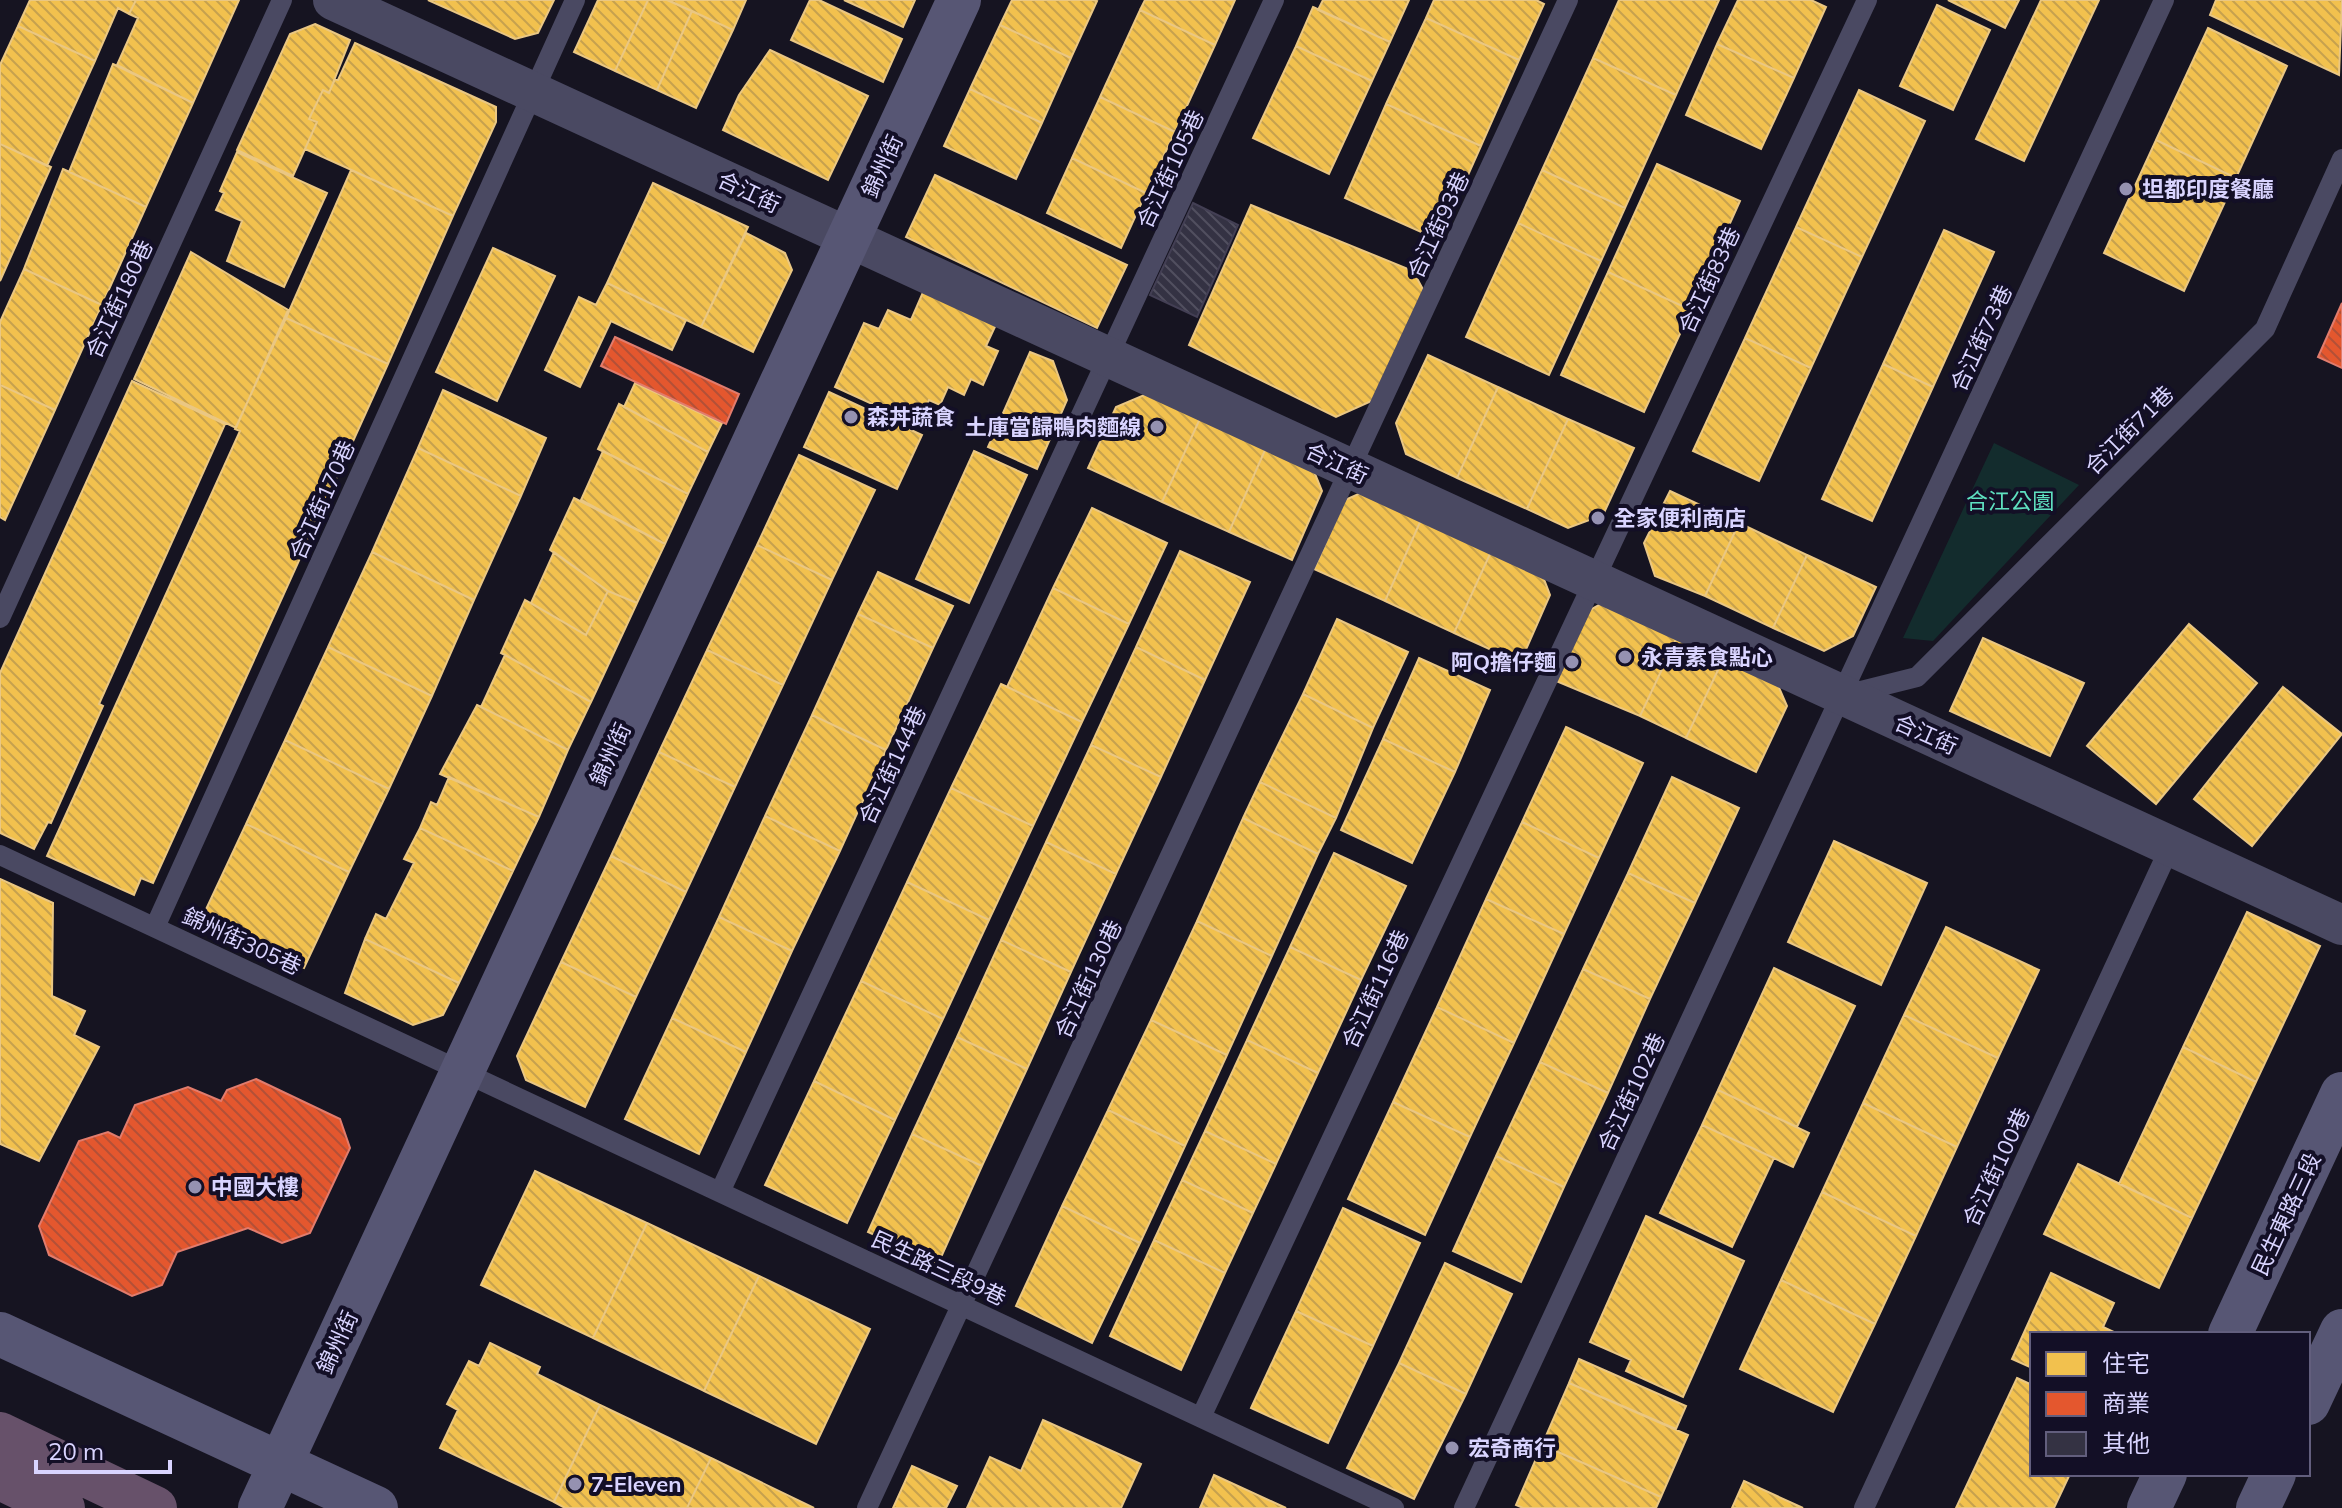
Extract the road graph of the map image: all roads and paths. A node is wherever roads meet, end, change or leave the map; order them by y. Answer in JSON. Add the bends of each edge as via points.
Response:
{"nodes":[{"id":1,"x":282,"y":0,"type":"edge"},
{"id":2,"x":333,"y":0,"type":"edge"},
{"id":3,"x":575,"y":0,"type":"edge"},
{"id":4,"x":959,"y":0,"type":"edge"},
{"id":5,"x":1274,"y":0,"type":"edge"},
{"id":6,"x":1568,"y":0,"type":"edge"},
{"id":7,"x":1867,"y":0,"type":"edge"},
{"id":8,"x":2164,"y":0,"type":"edge"},
{"id":9,"x":532,"y":93,"type":"junction"},
{"id":10,"x":2342,"y":159,"type":"edge"},
{"id":11,"x":849,"y":238,"type":"junction"},
{"id":12,"x":1108,"y":358,"type":"junction"},
{"id":13,"x":1351,"y":470,"type":"junction"},
{"id":14,"x":1593,"y":581,"type":"junction"},
{"id":15,"x":0,"y":618,"type":"edge"},
{"id":16,"x":1842,"y":695,"type":"junction"},
{"id":17,"x":2171,"y":845,"type":"junction"},
{"id":18,"x":0,"y":855,"type":"edge"},
{"id":19,"x":2342,"y":925,"type":"edge"},
{"id":20,"x":155,"y":927,"type":"junction"},
{"id":21,"x":463,"y":1071,"type":"junction"},
{"id":22,"x":2342,"y":1094,"type":"edge"},
{"id":23,"x":720,"y":1192,"type":"junction"},
{"id":24,"x":962,"y":1305,"type":"junction"},
{"id":25,"x":2342,"y":1331,"type":"edge"},
{"id":26,"x":2231,"y":1332,"type":"edge"},
{"id":27,"x":0,"y":1334,"type":"edge"},
{"id":28,"x":2310,"y":1399,"type":"edge"},
{"id":29,"x":1201,"y":1417,"type":"junction"},
{"id":30,"x":0,"y":1434,"type":"edge"},
{"id":31,"x":281,"y":1464,"type":"junction"},
{"id":32,"x":2164,"y":1476,"type":"edge"},
{"id":33,"x":2273,"y":1476,"type":"edge"},
{"id":34,"x":0,"y":1478,"type":"edge"},
{"id":35,"x":63,"y":1508,"type":"edge"},
{"id":36,"x":155,"y":1508,"type":"edge"},
{"id":37,"x":260,"y":1508,"type":"edge"},
{"id":38,"x":376,"y":1508,"type":"edge"},
{"id":39,"x":867,"y":1508,"type":"edge"},
{"id":40,"x":1394,"y":1508,"type":"edge"},
{"id":41,"x":1464,"y":1508,"type":"edge"},
{"id":42,"x":1864,"y":1508,"type":"edge"},
{"id":43,"x":2149,"y":1508,"type":"edge"},
{"id":44,"x":2258,"y":1508,"type":"edge"}],
"edges":[{"from":1,"to":15,"type":"lane","name":"合江街180巷"},
{"from":2,"to":9,"type":"street","name":"合江街"},
{"from":3,"to":9,"type":"lane","name":"合江街170巷"},
{"from":4,"to":11,"type":"street","name":"錦州街"},
{"from":5,"to":12,"type":"lane","name":"合江街105巷"},
{"from":6,"to":13,"type":"lane","name":"合江街93巷"},
{"from":7,"to":14,"type":"lane","name":"合江街83巷"},
{"from":8,"to":16,"type":"lane","name":"合江街73巷"},
{"from":9,"to":11,"type":"street","name":"合江街"},
{"from":9,"to":20,"type":"lane","name":"合江街170巷"},
{"from":10,"to":16,"type":"lane","name":"合江街71巷","via":[[2265,329],[1917,677]]},
{"from":11,"to":12,"type":"street","name":"合江街"},
{"from":11,"to":21,"type":"street","name":"錦州街"},
{"from":12,"to":13,"type":"street","name":"合江街"},
{"from":12,"to":23,"type":"lane","name":"合江街144巷"},
{"from":13,"to":14,"type":"street","name":"合江街"},
{"from":13,"to":24,"type":"lane","name":"合江街130巷"},
{"from":14,"to":16,"type":"street","name":"合江街"},
{"from":14,"to":29,"type":"lane","name":"合江街116巷"},
{"from":16,"to":17,"type":"street","name":"合江街"},
{"from":16,"to":41,"type":"lane","name":"合江街102巷"},
{"from":17,"to":19,"type":"street","name":"合江街"},
{"from":17,"to":42,"type":"lane","name":"合江街100巷"},
{"from":18,"to":20,"type":"lane","name":"錦州街305巷"},
{"from":20,"to":21,"type":"lane","name":"錦州街305巷"},
{"from":21,"to":23,"type":"lane","name":"民生路三段9巷"},
{"from":21,"to":31,"type":"street","name":"錦州街"},
{"from":22,"to":26,"type":"street","name":"民生東路三段"},
{"from":23,"to":24,"type":"lane","name":"民生路三段9巷"},
{"from":24,"to":29,"type":"lane","name":"民生路三段9巷"},
{"from":24,"to":39,"type":"lane","name":"合江街130巷"},
{"from":25,"to":28,"type":"street"},
{"from":27,"to":31,"type":"street"},
{"from":29,"to":40,"type":"lane","name":"民生路三段9巷"},
{"from":30,"to":36,"type":"highway"},
{"from":31,"to":37,"type":"street","name":"錦州街"},
{"from":31,"to":38,"type":"street"},
{"from":32,"to":43,"type":"street"},
{"from":33,"to":44,"type":"street"},
{"from":34,"to":35,"type":"highway"}]}
